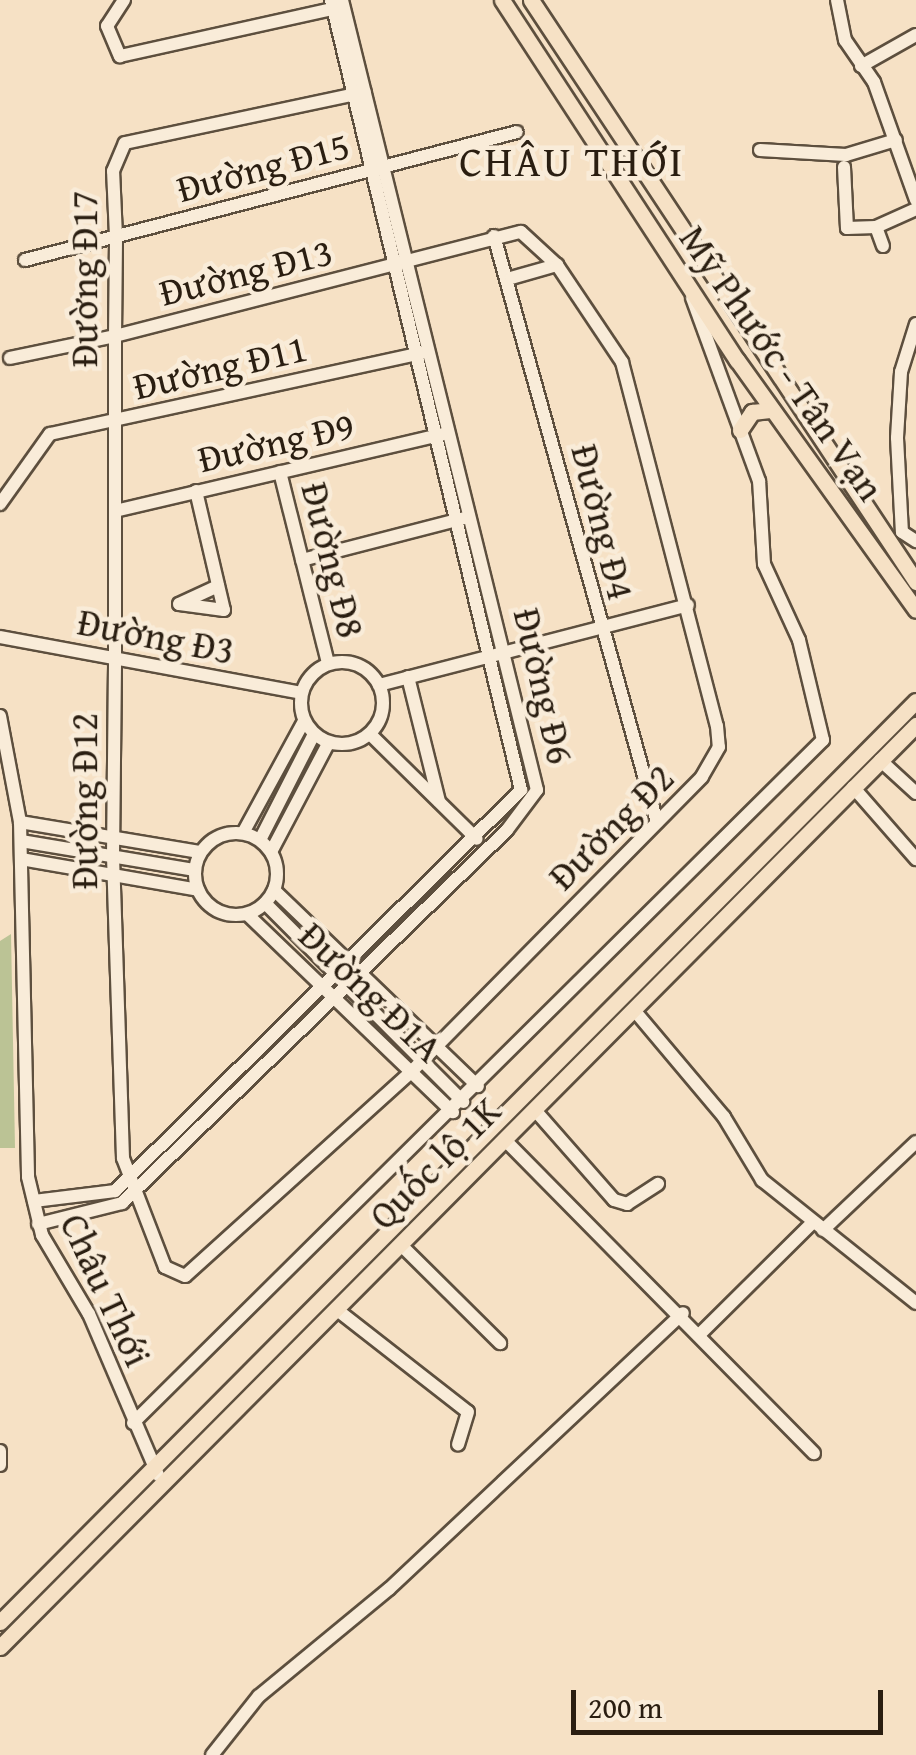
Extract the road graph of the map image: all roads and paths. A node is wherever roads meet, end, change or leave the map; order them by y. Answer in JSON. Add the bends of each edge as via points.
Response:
{"nodes":[{"id":1,"x":124,"y":0,"type":"edge"},
{"id":2,"x":502,"y":0,"type":"edge"},
{"id":3,"x":532,"y":0,"type":"edge"},
{"id":4,"x":837,"y":0,"type":"edge"},
{"id":5,"x":337,"y":4,"type":"edge"},
{"id":6,"x":916,"y":35,"type":"edge"},
{"id":7,"x":861,"y":66,"type":"junction"},
{"id":8,"x":360,"y":93,"type":"junction"},
{"id":9,"x":517,"y":132,"type":"dead end"},
{"id":10,"x":896,"y":140,"type":"junction"},
{"id":11,"x":760,"y":150,"type":"dead end"},
{"id":12,"x":844,"y":167,"type":"dead end"},
{"id":13,"x":379,"y":168,"type":"junction"},
{"id":14,"x":916,"y":200,"type":"edge"},
{"id":15,"x":916,"y":209,"type":"edge"},
{"id":16,"x":876,"y":228,"type":"junction"},
{"id":17,"x":116,"y":236,"type":"junction"},
{"id":18,"x":494,"y":236,"type":"junction"},
{"id":19,"x":883,"y":246,"type":"dead end"},
{"id":20,"x":24,"y":260,"type":"dead end"},
{"id":21,"x":403,"y":264,"type":"junction"},
{"id":22,"x":558,"y":265,"type":"junction"},
{"id":23,"x":511,"y":278,"type":"junction"},
{"id":24,"x":690,"y":290,"type":"junction"},
{"id":25,"x":916,"y":324,"type":"edge"},
{"id":26,"x":115,"y":336,"type":"junction"},
{"id":27,"x":424,"y":352,"type":"junction"},
{"id":28,"x":10,"y":358,"type":"dead end"},
{"id":29,"x":772,"y":410,"type":"junction"},
{"id":30,"x":115,"y":422,"type":"junction"},
{"id":31,"x":740,"y":430,"type":"junction"},
{"id":32,"x":444,"y":434,"type":"junction"},
{"id":33,"x":280,"y":472,"type":"junction"},
{"id":34,"x":196,"y":492,"type":"junction"},
{"id":35,"x":0,"y":504,"type":"edge"},
{"id":36,"x":115,"y":511,"type":"junction"},
{"id":37,"x":466,"y":518,"type":"junction"},
{"id":38,"x":880,"y":526,"type":"junction"},
{"id":39,"x":902,"y":532,"type":"junction"},
{"id":40,"x":916,"y":541,"type":"edge"},
{"id":41,"x":302,"y":560,"type":"junction"},
{"id":42,"x":916,"y":582,"type":"edge"},
{"id":43,"x":218,"y":586,"type":"dead end"},
{"id":44,"x":688,"y":605,"type":"junction"},
{"id":45,"x":916,"y":610,"type":"edge"},
{"id":46,"x":598,"y":628,"type":"junction"},
{"id":47,"x":0,"y":638,"type":"edge"},
{"id":48,"x":500,"y":654,"type":"junction"},
{"id":49,"x":115,"y":659,"type":"junction"},
{"id":50,"x":328,"y":663,"type":"junction"},
{"id":51,"x":408,"y":678,"type":"junction"},
{"id":52,"x":379,"y":685,"type":"junction"},
{"id":53,"x":300,"y":693,"type":"junction"},
{"id":54,"x":916,"y":700,"type":"edge"},
{"id":55,"x":0,"y":716,"type":"edge"},
{"id":56,"x":304,"y":721,"type":"junction"},
{"id":57,"x":916,"y":725,"type":"edge"},
{"id":58,"x":314,"y":734,"type":"junction"},
{"id":59,"x":371,"y":735,"type":"junction"},
{"id":60,"x":916,"y":738,"type":"edge"},
{"id":61,"x":329,"y":742,"type":"junction"},
{"id":62,"x":894,"y":746,"type":"junction"},
{"id":63,"x":524,"y":747,"type":"junction"},
{"id":64,"x":880,"y":760,"type":"junction"},
{"id":65,"x":274,"y":778,"type":"junction"},
{"id":66,"x":288,"y":785,"type":"junction"},
{"id":67,"x":853,"y":787,"type":"junction"},
{"id":68,"x":303,"y":792,"type":"junction"},
{"id":69,"x":916,"y":793,"type":"edge"},
{"id":70,"x":439,"y":801,"type":"junction"},
{"id":71,"x":497,"y":819,"type":"junction"},
{"id":72,"x":20,"y":822,"type":"junction"},
{"id":73,"x":657,"y":822,"type":"junction"},
{"id":74,"x":508,"y":830,"type":"junction"},
{"id":75,"x":243,"y":833,"type":"junction"},
{"id":76,"x":113,"y":837,"type":"junction"},
{"id":77,"x":477,"y":839,"type":"junction"},
{"id":78,"x":21,"y":840,"type":"junction"},
{"id":79,"x":260,"y":840,"type":"junction"},
{"id":80,"x":200,"y":852,"type":"junction"},
{"id":81,"x":272,"y":852,"type":"junction"},
{"id":82,"x":113,"y":856,"type":"junction"},
{"id":83,"x":21,"y":859,"type":"junction"},
{"id":84,"x":916,"y":859,"type":"edge"},
{"id":85,"x":194,"y":870,"type":"junction"},
{"id":86,"x":114,"y":875,"type":"junction"},
{"id":87,"x":436,"y":879,"type":"junction"},
{"id":88,"x":198,"y":890,"type":"junction"},
{"id":89,"x":274,"y":890,"type":"junction"},
{"id":90,"x":447,"y":890,"type":"junction"},
{"id":91,"x":265,"y":904,"type":"junction"},
{"id":92,"x":247,"y":914,"type":"junction"},
{"id":93,"x":349,"y":963,"type":"junction"},
{"id":94,"x":337,"y":975,"type":"junction"},
{"id":95,"x":361,"y":975,"type":"junction"},
{"id":96,"x":324,"y":988,"type":"junction"},
{"id":97,"x":349,"y":988,"type":"junction"},
{"id":98,"x":336,"y":1000,"type":"junction"},
{"id":99,"x":634,"y":1010,"type":"junction"},
{"id":100,"x":436,"y":1047,"type":"junction"},
{"id":101,"x":262,"y":1048,"type":"junction"},
{"id":102,"x":273,"y":1060,"type":"junction"},
{"id":103,"x":422,"y":1061,"type":"junction"},
{"id":104,"x":411,"y":1072,"type":"junction"},
{"id":105,"x":478,"y":1086,"type":"junction"},
{"id":106,"x":458,"y":1107,"type":"junction"},
{"id":107,"x":534,"y":1109,"type":"junction"},
{"id":108,"x":193,"y":1117,"type":"junction"},
{"id":109,"x":204,"y":1127,"type":"junction"},
{"id":110,"x":505,"y":1140,"type":"junction"},
{"id":111,"x":916,"y":1142,"type":"edge"},
{"id":112,"x":132,"y":1184,"type":"junction"},
{"id":113,"x":658,"y":1184,"type":"dead end"},
{"id":114,"x":34,"y":1201,"type":"junction"},
{"id":115,"x":38,"y":1224,"type":"junction"},
{"id":116,"x":818,"y":1226,"type":"junction"},
{"id":117,"x":400,"y":1244,"type":"junction"},
{"id":118,"x":916,"y":1303,"type":"edge"},
{"id":119,"x":336,"y":1309,"type":"junction"},
{"id":120,"x":683,"y":1313,"type":"junction"},
{"id":121,"x":702,"y":1332,"type":"junction"},
{"id":122,"x":500,"y":1343,"type":"dead end"},
{"id":123,"x":133,"y":1422,"type":"junction"},
{"id":124,"x":458,"y":1444,"type":"dead end"},
{"id":125,"x":0,"y":1451,"type":"edge"},
{"id":126,"x":814,"y":1453,"type":"dead end"},
{"id":127,"x":0,"y":1465,"type":"edge"},
{"id":128,"x":158,"y":1475,"type":"junction"},
{"id":129,"x":2,"y":1615,"type":"edge"},
{"id":130,"x":0,"y":1647,"type":"edge"},
{"id":131,"x":212,"y":1755,"type":"edge"}],
"edges":[{"from":1,"to":5,"type":"street","via":[[108,26],[120,56]]},
{"from":2,"to":24,"type":"main road","name":"Mỹ Phước - Tân Vạn"},
{"from":3,"to":38,"type":"main road","name":"Mỹ Phước - Tân Vạn"},
{"from":4,"to":7,"type":"street"},
{"from":5,"to":8,"type":"street","name":"Đường Đ6"},
{"from":6,"to":7,"type":"street"},
{"from":7,"to":10,"type":"street"},
{"from":8,"to":13,"type":"street","name":"Đường Đ6"},
{"from":8,"to":17,"type":"street","name":"Đường Đ17","via":[[125,144],[113,171]]},
{"from":9,"to":13,"type":"street","name":"Đường Đ15"},
{"from":10,"to":11,"type":"street","via":[[846,155]]},
{"from":10,"to":14,"type":"street"},
{"from":12,"to":16,"type":"street","via":[[848,228]]},
{"from":13,"to":17,"type":"street","name":"Đường Đ15"},
{"from":13,"to":21,"type":"street","name":"Đường Đ6"},
{"from":15,"to":16,"type":"street"},
{"from":16,"to":19,"type":"street"},
{"from":17,"to":20,"type":"street","name":"Đường Đ15"},
{"from":17,"to":26,"type":"street","name":"Đường Đ17"},
{"from":18,"to":21,"type":"street","name":"Đường Đ13"},
{"from":18,"to":22,"type":"street","name":"Đường Đ2","via":[[521,232]]},
{"from":18,"to":23,"type":"street","name":"Đường Đ4"},
{"from":21,"to":26,"type":"street","name":"Đường Đ13"},
{"from":21,"to":27,"type":"street","name":"Đường Đ6"},
{"from":22,"to":23,"type":"street"},
{"from":22,"to":44,"type":"street","name":"Đường Đ2","via":[[622,362]]},
{"from":23,"to":46,"type":"street","name":"Đường Đ4"},
{"from":24,"to":29,"type":"main road","name":"Mỹ Phước - Tân Vạn"},
{"from":24,"to":31,"type":"street"},
{"from":25,"to":39,"type":"street","via":[[898,406]]},
{"from":26,"to":28,"type":"street","name":"Đường Đ13"},
{"from":26,"to":30,"type":"street","name":"Đường Đ17"},
{"from":27,"to":30,"type":"street","name":"Đường Đ11"},
{"from":27,"to":32,"type":"street","name":"Đường Đ6"},
{"from":29,"to":31,"type":"main road","via":[[752,412]]},
{"from":29,"to":45,"type":"main road","name":"Mỹ Phước - Tân Vạn"},
{"from":30,"to":35,"type":"street","name":"Đường Đ11","via":[[39,440]]},
{"from":30,"to":36,"type":"street","name":"Đường Đ12"},
{"from":31,"to":105,"type":"street","via":[[764,501],[764,564],[799,640],[823,740]]},
{"from":32,"to":33,"type":"street","name":"Đường Đ9"},
{"from":32,"to":37,"type":"street","name":"Đường Đ6"},
{"from":33,"to":34,"type":"street","name":"Đường Đ9"},
{"from":33,"to":41,"type":"street","name":"Đường Đ8"},
{"from":34,"to":36,"type":"street","name":"Đường Đ9"},
{"from":34,"to":43,"type":"street"},
{"from":36,"to":49,"type":"street","name":"Đường Đ12"},
{"from":37,"to":41,"type":"street"},
{"from":37,"to":48,"type":"street","name":"Đường Đ6"},
{"from":38,"to":39,"type":"street"},
{"from":38,"to":42,"type":"main road","name":"Mỹ Phước - Tân Vạn"},
{"from":39,"to":40,"type":"street"},
{"from":41,"to":50,"type":"street","name":"Đường Đ8"},
{"from":44,"to":46,"type":"street"},
{"from":44,"to":73,"type":"street","name":"Đường Đ2","via":[[719,747]]},
{"from":46,"to":48,"type":"street"},
{"from":46,"to":73,"type":"street","name":"Đường Đ4"},
{"from":47,"to":49,"type":"street","name":"Đường Đ3"},
{"from":48,"to":51,"type":"street"},
{"from":48,"to":63,"type":"street","name":"Đường Đ6"},
{"from":49,"to":53,"type":"street","name":"Đường Đ3"},
{"from":49,"to":76,"type":"street","name":"Đường Đ12"},
{"from":50,"to":52,"type":"street","via":[[354,663]]},
{"from":50,"to":53,"type":"street"},
{"from":51,"to":52,"type":"street"},
{"from":51,"to":70,"type":"street"},
{"from":52,"to":59,"type":"street","via":[[382,713]]},
{"from":53,"to":56,"type":"street"},
{"from":54,"to":128,"type":"main road","name":"Quốc lộ 1K"},
{"from":55,"to":72,"type":"street","name":"Châu Thới"},
{"from":56,"to":58,"type":"street"},
{"from":56,"to":65,"type":"street"},
{"from":57,"to":62,"type":"main road","name":"Quốc lộ 1K"},
{"from":58,"to":61,"type":"street"},
{"from":58,"to":66,"type":"street"},
{"from":59,"to":61,"type":"street"},
{"from":59,"to":70,"type":"street"},
{"from":60,"to":62,"type":"main road"},
{"from":61,"to":68,"type":"street"},
{"from":62,"to":64,"type":"main road","name":"Quốc lộ 1K"},
{"from":63,"to":71,"type":"street","name":"Đường Đ6","via":[[521,790]]},
{"from":63,"to":74,"type":"street","name":"Đường Đ6","via":[[538,790]]},
{"from":64,"to":67,"type":"main road","name":"Quốc lộ 1K"},
{"from":64,"to":69,"type":"street"},
{"from":65,"to":66,"type":"street"},
{"from":65,"to":75,"type":"street"},
{"from":66,"to":68,"type":"street"},
{"from":66,"to":79,"type":"street"},
{"from":67,"to":84,"type":"street"},
{"from":67,"to":99,"type":"main road","name":"Quốc lộ 1K"},
{"from":68,"to":81,"type":"street"},
{"from":70,"to":77,"type":"street"},
{"from":71,"to":74,"type":"street"},
{"from":71,"to":77,"type":"street","name":"Đường Đ6"},
{"from":72,"to":76,"type":"street"},
{"from":72,"to":78,"type":"street","name":"Châu Thới"},
{"from":73,"to":100,"type":"street","name":"Đường Đ2"},
{"from":74,"to":90,"type":"street","name":"Đường Đ6"},
{"from":75,"to":79,"type":"street"},
{"from":75,"to":80,"type":"street","via":[[221,835]]},
{"from":76,"to":80,"type":"street"},
{"from":76,"to":82,"type":"street","name":"Đường Đ12"},
{"from":77,"to":87,"type":"street","name":"Đường Đ6"},
{"from":78,"to":82,"type":"street"},
{"from":78,"to":83,"type":"street","name":"Châu Thới"},
{"from":79,"to":81,"type":"street"},
{"from":80,"to":85,"type":"street"},
{"from":81,"to":89,"type":"street"},
{"from":82,"to":85,"type":"street"},
{"from":82,"to":86,"type":"street","name":"Đường Đ12"},
{"from":83,"to":86,"type":"street"},
{"from":83,"to":114,"type":"street","name":"Châu Thới","via":[[22,1107]]},
{"from":85,"to":88,"type":"street"},
{"from":86,"to":88,"type":"street"},
{"from":86,"to":112,"type":"street","name":"Đường Đ12"},
{"from":87,"to":90,"type":"street"},
{"from":87,"to":93,"type":"street","name":"Đường Đ6"},
{"from":88,"to":92,"type":"street","via":[[224,914]]},
{"from":89,"to":91,"type":"street"},
{"from":89,"to":93,"type":"street","name":"Đường Đ1A"},
{"from":90,"to":95,"type":"street","name":"Đường Đ6"},
{"from":91,"to":92,"type":"street"},
{"from":91,"to":94,"type":"street","name":"Đường Đ1A"},
{"from":92,"to":96,"type":"street","name":"Đường Đ1A"},
{"from":93,"to":94,"type":"street","name":"Đường Đ6"},
{"from":93,"to":95,"type":"street","name":"Đường Đ1A"},
{"from":94,"to":96,"type":"street","name":"Đường Đ6"},
{"from":94,"to":97,"type":"street","name":"Đường Đ1A"},
{"from":95,"to":97,"type":"street","name":"Đường Đ6"},
{"from":95,"to":100,"type":"street","name":"Đường Đ1A"},
{"from":96,"to":98,"type":"street","name":"Đường Đ1A"},
{"from":96,"to":101,"type":"street","name":"Đường Đ6"},
{"from":97,"to":98,"type":"street","name":"Đường Đ6"},
{"from":97,"to":103,"type":"street","name":"Đường Đ1A"},
{"from":98,"to":102,"type":"street","name":"Đường Đ6"},
{"from":98,"to":104,"type":"street","name":"Đường Đ1A"},
{"from":99,"to":107,"type":"main road","name":"Quốc lộ 1K"},
{"from":99,"to":116,"type":"street","via":[[724,1116],[762,1180]]},
{"from":100,"to":103,"type":"street","name":"Đường Đ2"},
{"from":100,"to":105,"type":"street","name":"Đường Đ1A"},
{"from":101,"to":102,"type":"street"},
{"from":101,"to":108,"type":"street","name":"Đường Đ6"},
{"from":102,"to":109,"type":"street","name":"Đường Đ6"},
{"from":103,"to":104,"type":"street","name":"Đường Đ2"},
{"from":103,"to":106,"type":"street","name":"Đường Đ1A"},
{"from":104,"to":106,"type":"street","name":"Đường Đ1A"},
{"from":104,"to":112,"type":"street","name":"Đường Đ2","via":[[196,1274],[165,1267]]},
{"from":105,"to":106,"type":"street"},
{"from":106,"to":123,"type":"street"},
{"from":107,"to":110,"type":"main road","name":"Quốc lộ 1K"},
{"from":107,"to":113,"type":"street","via":[[614,1200],[627,1204]]},
{"from":108,"to":109,"type":"street"},
{"from":108,"to":112,"type":"street","name":"Đường Đ6"},
{"from":109,"to":112,"type":"street","name":"Đường Đ6"},
{"from":110,"to":117,"type":"main road","name":"Quốc lộ 1K"},
{"from":110,"to":120,"type":"street"},
{"from":111,"to":116,"type":"street"},
{"from":112,"to":114,"type":"street","name":"Đường Đ6","via":[[108,1195]]},
{"from":112,"to":115,"type":"street","name":"Đường Đ6","via":[[108,1212]]},
{"from":114,"to":115,"type":"street","name":"Châu Thới"},
{"from":115,"to":123,"type":"street","name":"Châu Thới","via":[[89,1314]]},
{"from":116,"to":118,"type":"street"},
{"from":116,"to":121,"type":"street"},
{"from":117,"to":119,"type":"main road","name":"Quốc lộ 1K"},
{"from":117,"to":122,"type":"street"},
{"from":119,"to":124,"type":"street","via":[[468,1412]]},
{"from":119,"to":128,"type":"main road","name":"Quốc lộ 1K"},
{"from":120,"to":121,"type":"street"},
{"from":120,"to":131,"type":"street","via":[[389,1589],[273,1683]]},
{"from":121,"to":126,"type":"street"},
{"from":123,"to":128,"type":"street","name":"Châu Thới"},
{"from":125,"to":127,"type":"street"},
{"from":128,"to":129,"type":"main road","name":"Quốc lộ 1K"},
{"from":128,"to":130,"type":"main road","name":"Quốc lộ 1K"}]}
